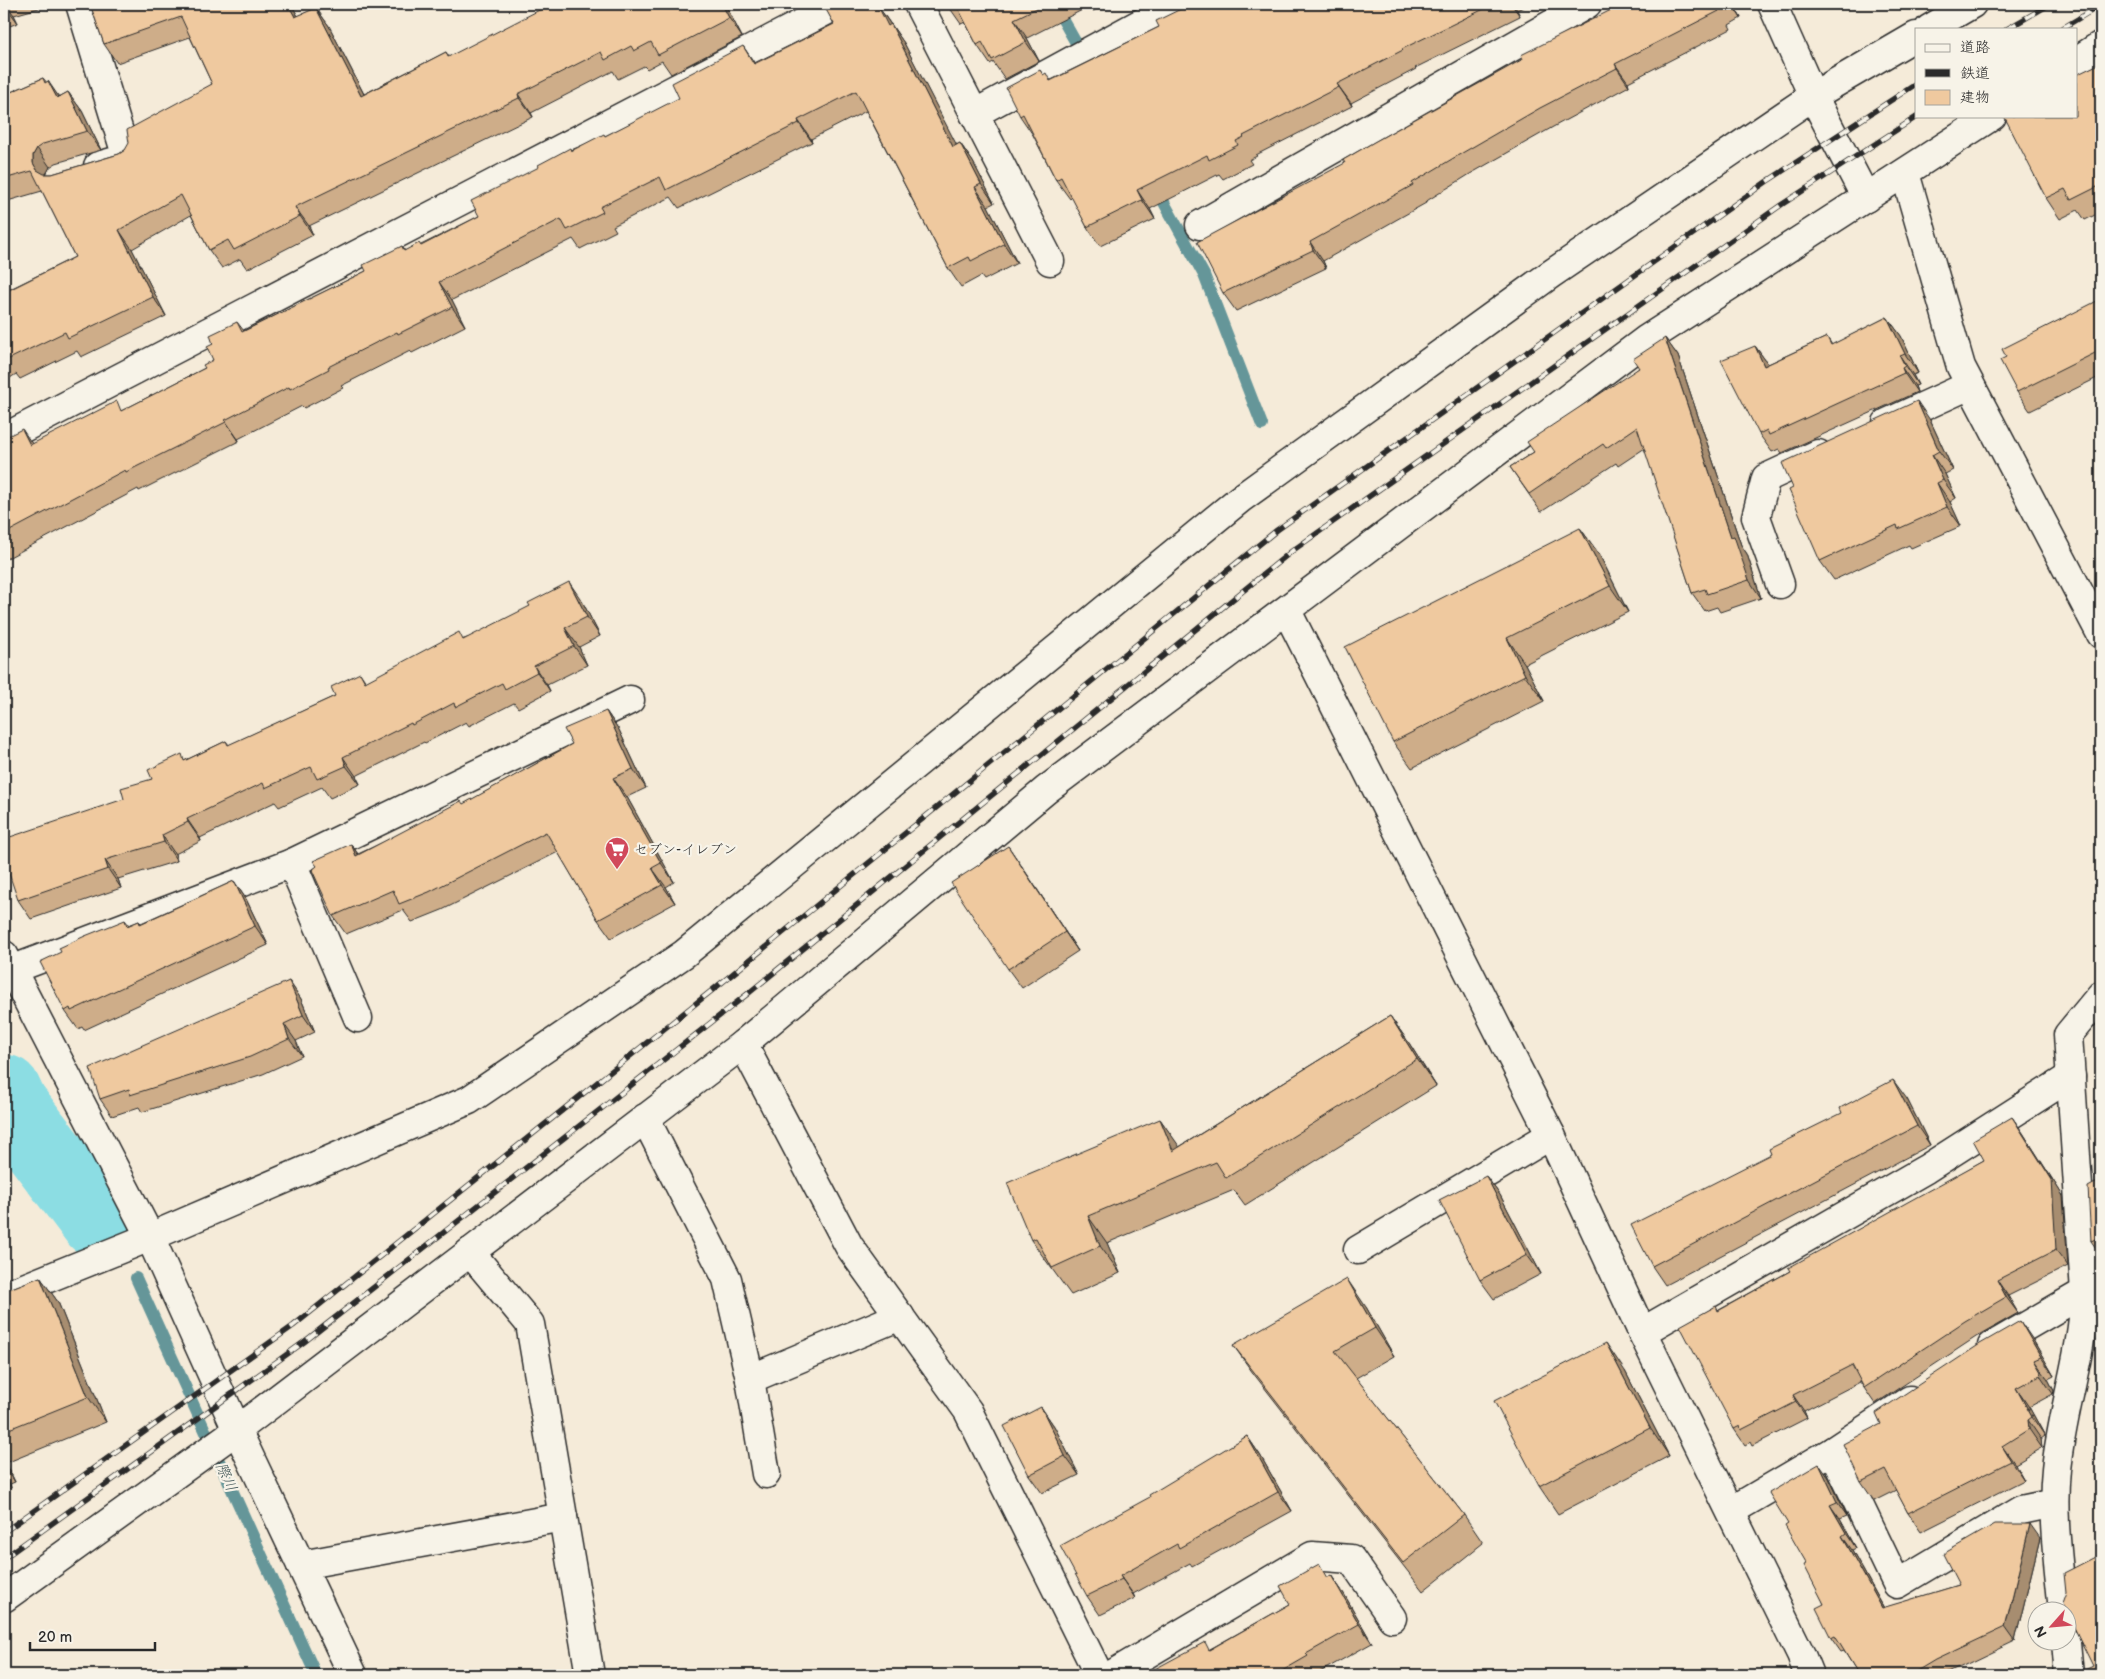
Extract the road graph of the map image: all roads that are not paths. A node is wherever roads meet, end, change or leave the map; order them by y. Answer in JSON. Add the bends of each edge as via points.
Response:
{"nodes":[{"id":1,"x":80,"y":4,"type":"edge"},
{"id":2,"x":839,"y":4,"type":"edge"},
{"id":3,"x":918,"y":4,"type":"edge"},
{"id":4,"x":1176,"y":4,"type":"edge"},
{"id":5,"x":1586,"y":4,"type":"edge"},
{"id":6,"x":1772,"y":4,"type":"edge"},
{"id":7,"x":1972,"y":4,"type":"edge"},
{"id":8,"x":1931,"y":28,"type":"edge"},
{"id":9,"x":1915,"y":37,"type":"edge"},
{"id":10,"x":2101,"y":44,"type":"edge"},
{"id":11,"x":2078,"y":60,"type":"edge"},
{"id":12,"x":1813,"y":96,"type":"junction"},
{"id":13,"x":974,"y":114,"type":"junction"},
{"id":14,"x":1989,"y":118,"type":"edge"},
{"id":15,"x":1905,"y":174,"type":"junction"},
{"id":16,"x":70,"y":175,"type":"edge"},
{"id":17,"x":1866,"y":198,"type":"junction"},
{"id":18,"x":1200,"y":225,"type":"dead end"},
{"id":19,"x":1050,"y":261,"type":"dead end"},
{"id":20,"x":1970,"y":385,"type":"junction"},
{"id":21,"x":1863,"y":434,"type":"edge"},
{"id":22,"x":4,"y":438,"type":"edge"},
{"id":23,"x":1837,"y":446,"type":"edge"},
{"id":24,"x":1780,"y":584,"type":"dead end"},
{"id":25,"x":1287,"y":611,"type":"junction"},
{"id":26,"x":2101,"y":634,"type":"edge"},
{"id":27,"x":630,"y":700,"type":"dead end"},
{"id":28,"x":292,"y":862,"type":"junction"},
{"id":29,"x":8,"y":962,"type":"edge"},
{"id":30,"x":2101,"y":995,"type":"edge"},
{"id":31,"x":358,"y":1018,"type":"dead end"},
{"id":32,"x":743,"y":1044,"type":"junction"},
{"id":33,"x":2071,"y":1076,"type":"junction"},
{"id":34,"x":646,"y":1118,"type":"junction"},
{"id":35,"x":1551,"y":1134,"type":"junction"},
{"id":36,"x":150,"y":1237,"type":"junction"},
{"id":37,"x":1358,"y":1250,"type":"dead end"},
{"id":38,"x":470,"y":1252,"type":"junction"},
{"id":39,"x":2093,"y":1289,"type":"edge"},
{"id":40,"x":4,"y":1296,"type":"edge"},
{"id":41,"x":900,"y":1316,"type":"junction"},
{"id":42,"x":1642,"y":1332,"type":"junction"},
{"id":43,"x":1969,"y":1361,"type":"edge"},
{"id":44,"x":750,"y":1378,"type":"junction"},
{"id":45,"x":1929,"y":1387,"type":"edge"},
{"id":46,"x":232,"y":1433,"type":"junction"},
{"id":47,"x":1833,"y":1451,"type":"junction"},
{"id":48,"x":766,"y":1474,"type":"dead end"},
{"id":49,"x":2054,"y":1503,"type":"junction"},
{"id":50,"x":1731,"y":1511,"type":"junction"},
{"id":51,"x":563,"y":1517,"type":"junction"},
{"id":52,"x":301,"y":1565,"type":"junction"},
{"id":53,"x":4,"y":1598,"type":"edge"},
{"id":54,"x":2062,"y":1602,"type":"edge"},
{"id":55,"x":1392,"y":1618,"type":"dead end"},
{"id":56,"x":2067,"y":1652,"type":"edge"},
{"id":57,"x":353,"y":1675,"type":"edge"},
{"id":58,"x":590,"y":1675,"type":"edge"},
{"id":59,"x":1099,"y":1675,"type":"edge"},
{"id":60,"x":1111,"y":1675,"type":"edge"},
{"id":61,"x":1809,"y":1675,"type":"edge"},
{"id":62,"x":2069,"y":1675,"type":"edge"}],
"edges":[{"from":1,"to":16,"type":"street","via":[[127,158]]},
{"from":2,"to":22,"type":"street"},
{"from":3,"to":13,"type":"street"},
{"from":4,"to":13,"type":"street"},
{"from":5,"to":18,"type":"street"},
{"from":6,"to":12,"type":"street"},
{"from":7,"to":8,"type":"street"},
{"from":9,"to":12,"type":"street"},
{"from":10,"to":11,"type":"street"},
{"from":12,"to":17,"type":"street"},
{"from":12,"to":36,"type":"street","via":[[1551,274],[1240,499],[684,954],[469,1100]]},
{"from":13,"to":19,"type":"street"},
{"from":14,"to":15,"type":"street"},
{"from":15,"to":17,"type":"street"},
{"from":15,"to":20,"type":"street","via":[[1961,367]]},
{"from":17,"to":25,"type":"street","via":[[1647,339]]},
{"from":20,"to":21,"type":"street"},
{"from":20,"to":26,"type":"street"},
{"from":23,"to":24,"type":"street","via":[[1766,478],[1756,517]]},
{"from":25,"to":32,"type":"street","via":[[1046,790]]},
{"from":25,"to":35,"type":"street"},
{"from":27,"to":28,"type":"street"},
{"from":28,"to":29,"type":"street"},
{"from":28,"to":31,"type":"street"},
{"from":29,"to":36,"type":"street"},
{"from":30,"to":33,"type":"street","via":[[2068,1035]]},
{"from":32,"to":34,"type":"street"},
{"from":32,"to":41,"type":"street","via":[[849,1246]]},
{"from":33,"to":39,"type":"street"},
{"from":33,"to":42,"type":"street","via":[[1926,1170]]},
{"from":34,"to":38,"type":"street"},
{"from":34,"to":44,"type":"street","via":[[727,1278]]},
{"from":35,"to":37,"type":"street"},
{"from":35,"to":42,"type":"street"},
{"from":36,"to":40,"type":"street"},
{"from":36,"to":46,"type":"street"},
{"from":38,"to":46,"type":"street"},
{"from":38,"to":51,"type":"street","via":[[530,1324]]},
{"from":39,"to":43,"type":"street"},
{"from":39,"to":49,"type":"street","via":[[2056,1469]]},
{"from":41,"to":44,"type":"street"},
{"from":41,"to":59,"type":"street","via":[[968,1411]]},
{"from":42,"to":50,"type":"street"},
{"from":44,"to":48,"type":"street"},
{"from":45,"to":47,"type":"street"},
{"from":46,"to":52,"type":"street"},
{"from":46,"to":53,"type":"street"},
{"from":47,"to":49,"type":"street","via":[[1897,1584],[2021,1510]]},
{"from":47,"to":50,"type":"street"},
{"from":49,"to":54,"type":"street"},
{"from":50,"to":61,"type":"street"},
{"from":51,"to":52,"type":"street"},
{"from":51,"to":58,"type":"street"},
{"from":52,"to":57,"type":"street"},
{"from":55,"to":60,"type":"street","via":[[1351,1559],[1312,1556]]},
{"from":56,"to":62,"type":"street"}]}
